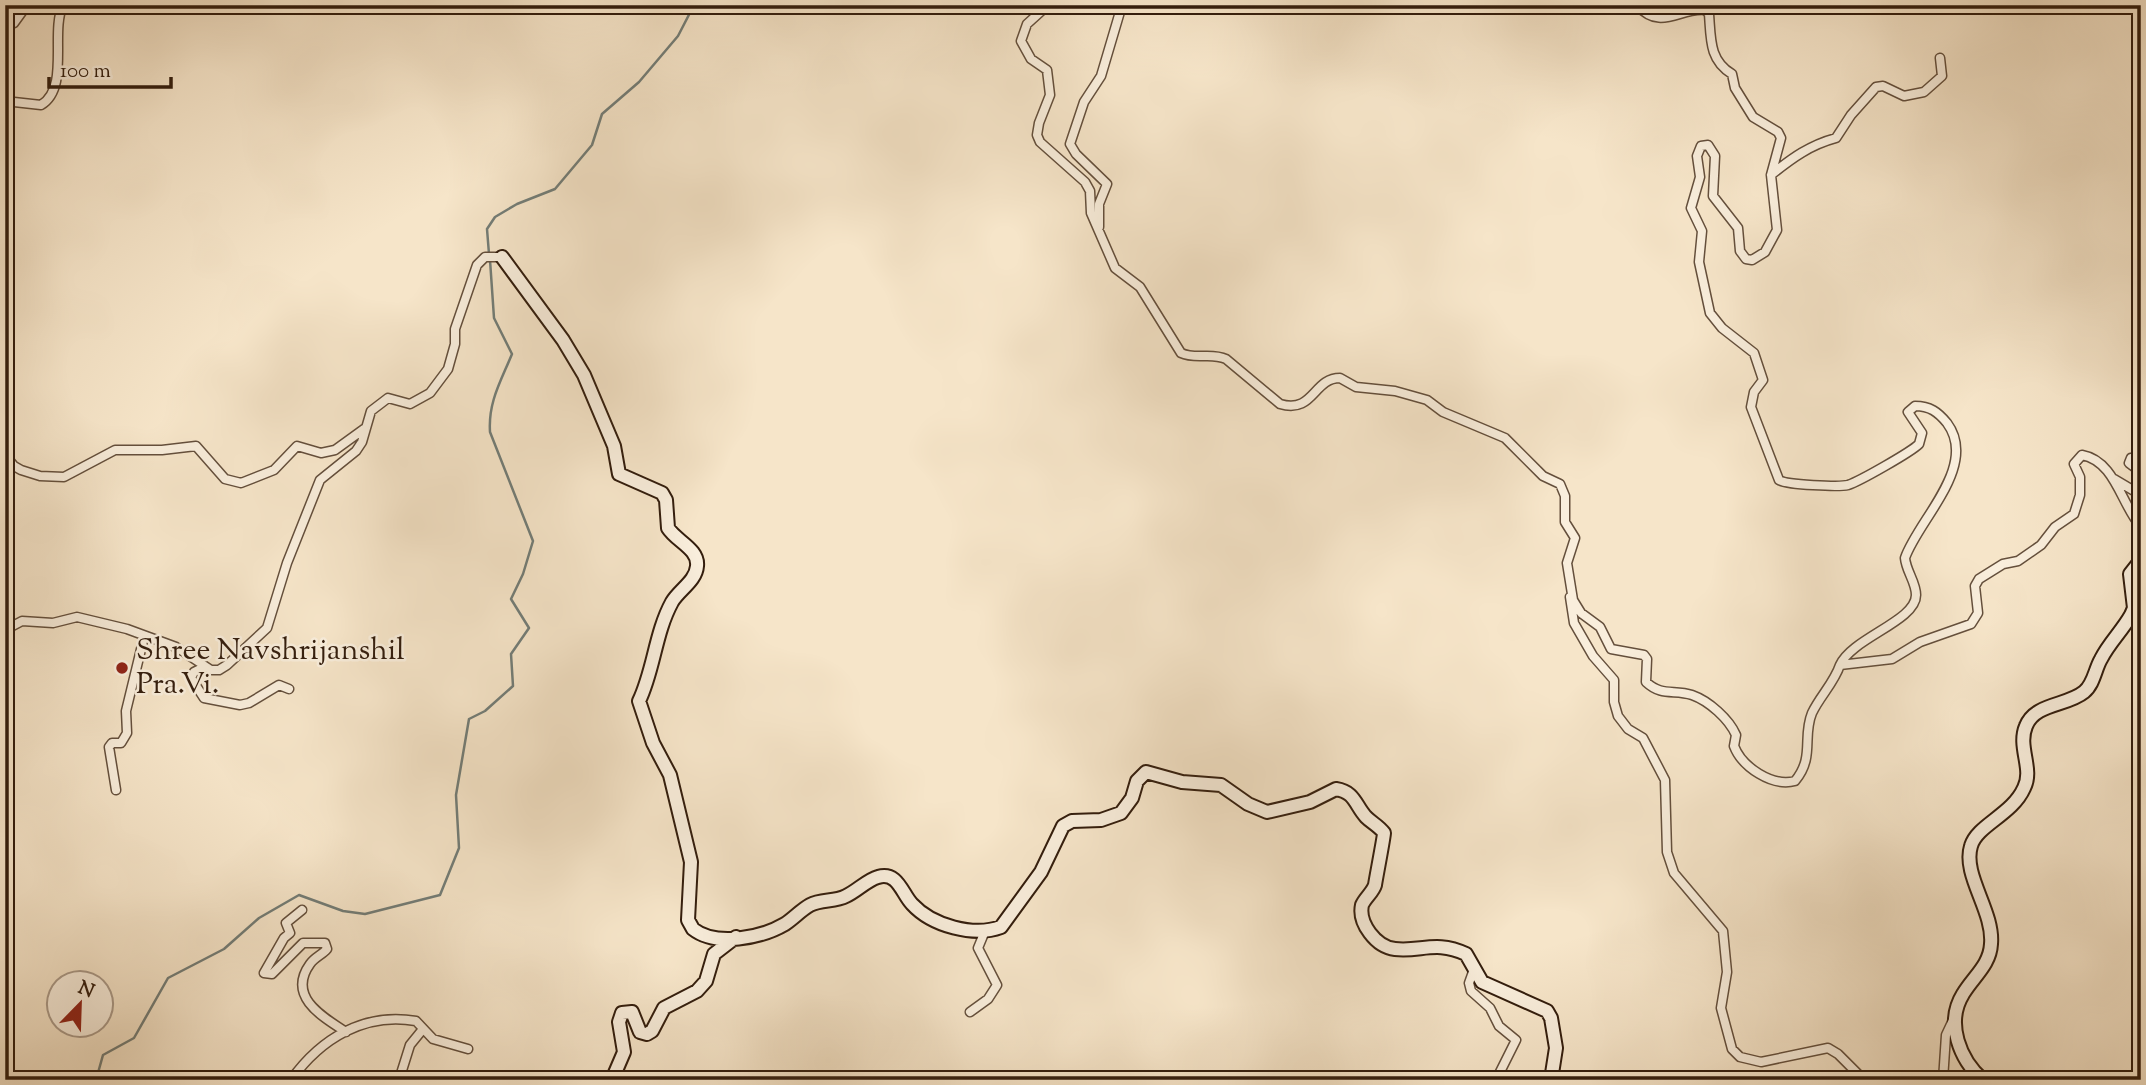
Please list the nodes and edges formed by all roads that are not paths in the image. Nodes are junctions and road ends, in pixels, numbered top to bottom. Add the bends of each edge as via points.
1 (27, 5) edge
2 (63, 5) edge
3 (1048, 5) edge
4 (1122, 5) edge
5 (1637, 5) edge
6 (5, 26) edge
7 (1940, 58) dead end
8 (5, 100) edge
9 (1771, 175) junction
10 (5, 183) edge
11 (1099, 229) junction
12 (5, 234) edge
13 (502, 257) joint
14 (364, 429) junction
15 (5, 455) edge
16 (2141, 457) edge
17 (2141, 472) edge
18 (2112, 477) junction
19 (2141, 495) edge
20 (2141, 527) edge
21 (2141, 560) edge
22 (1572, 591) junction
23 (5, 630) edge
24 (145, 637) junction
25 (1840, 665) junction
26 (204, 667) junction
27 (289, 689) dead end
28 (116, 790) dead end
29 (302, 910) dead end
30 (985, 931) junction
31 (736, 937) junction
32 (1474, 969) junction
33 (970, 1012) dead end
34 (1956, 1015) junction
35 (423, 1028) junction
36 (346, 1032) junction
37 (468, 1049) dead end
38 (291, 1080) edge
39 (399, 1080) edge
40 (612, 1080) edge
41 (1496, 1080) edge
42 (1552, 1080) edge
43 (1864, 1080) edge
44 (1943, 1080) edge
45 (1983, 1080) edge

1 - 6 street via 15,23
2 - 8 street via 53,93 41,105
3 - 11 street via 1027,24 1021,41 1031,59 1047,70 1050,95 1037,135 1085,182
4 - 11 street via 1101,76 1084,102 1070,144 1107,184 1099,204
5 - 9 street via 1666,19 1698,9 1709,14 1718,65 1732,74 1753,117 1781,138
7 - 9 street via 1942,76 1928,90 1904,96 1876,87 1836,138 1791,157
9 - 25 street via 1777,230 1765,252 1752,260 1740,251 1738,228 1713,195 1715,156 1708,145 1698,151 1700,177 1691,208 1702,231 1699,262 1710,313 1754,353 1762,372 1751,407 1779,480 1839,486 1860,480 1919,444 1922,433 1908,412 1915,406 1935,410 1955,441 1951,475 1905,558 1916,593 1913,606 1877,636 1851,648
10 - 12 street via 9,220
11 - 22 street via 1115,268 1140,287 1181,353 1226,359 1280,404 1300,406 1328,381 1340,378 1356,387 1427,400 1443,412 1506,438 1542,477 1563,489 1565,522 1575,538 1567,563
13 - 14 street via 485,257 477,265 455,329 453,354 440,381 411,404 388,398 377,403
13 - 31 street via 564,340 584,376 614,446 619,474 662,494 668,528 696,561 694,575 672,601 639,701 670,775 691,862 690,926 703,936
14 - 15 street via 335,450 321,453 297,446 274,470 241,483 225,478 196,446 115,450 64,477 21,470
14 - 26 street via 356,451 320,480 267,628 219,670
16 - 17 street via 2131,458 2129,463
18 - 19 street
18 - 20 street
18 - 25 street via 2093,457 2077,459 2080,495 2074,514 2018,561 2003,564 1979,579 1975,586 1978,614 1971,624 1920,642 1892,659
21 - 34 street via 2130,574 2131,615 2102,657 2091,684 2084,692 2031,718 2024,734 2025,787 2008,813 1980,831 1971,845 1971,867 1988,915 1991,947
22 - 25 street via 1577,608 1600,627 1611,649 1647,659 1648,684 1662,693 1696,697 1723,716 1736,735 1734,747 1742,760 1773,780 1795,781 1805,765 1813,712
22 - 43 street via 1571,615 1593,656 1614,680 1618,716 1643,738 1665,780 1667,852 1674,873 1723,931 1727,972 1721,1008 1732,1049 1740,1057 1761,1062 1828,1048
23 - 24 street via 22,621 53,623 77,617
24 - 26 street via 176,647
24 - 28 street via 126,711 126,738 109,747
26 - 27 street via 191,678 200,695 209,700 243,705 279,685
29 - 36 street via 289,917 290,933 264,973 272,974 303,943 325,943 327,949 308,966 303,998
30 - 31 street via 946,925 914,906 896,880 878,877 841,899 811,904 770,931
30 - 32 street via 1002,927 1009,918 1041,872 1063,826 1121,813 1140,776 1153,772 1182,782 1221,785 1267,812 1310,802 1336,789 1348,792 1364,816 1384,833 1375,885 1360,911 1365,926 1396,950 1429,946 1459,950
30 - 33 street via 978,948 998,985
31 - 40 street via 714,954 706,981 695,993 664,1008 652,1031 640,1032 632,1012 622,1013 624,1052
32 - 41 street via 1471,991 1516,1040
32 - 42 street via 1482,982 1547,1012 1556,1048
34 - 44 street via 1946,1035
34 - 45 street via 1963,1058
35 - 36 street via 416,1021 384,1018
35 - 37 street via 433,1039
35 - 39 street via 411,1045
36 - 38 street via 308,1060

